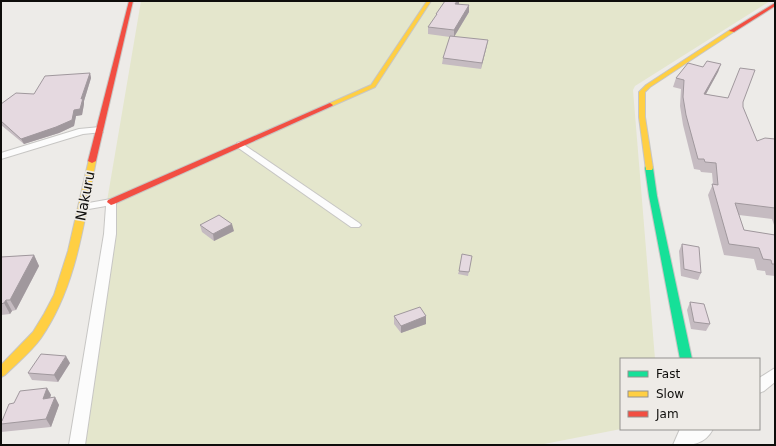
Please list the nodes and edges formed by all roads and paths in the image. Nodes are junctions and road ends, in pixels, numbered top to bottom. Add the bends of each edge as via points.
1 (131, 1) edge
2 (429, 1) edge
3 (775, 4) edge
4 (100, 130) junction
5 (240, 145) junction
6 (1, 156) edge
7 (111, 202) junction
8 (83, 207) junction
9 (355, 224) dead end
10 (686, 358) edge
11 (1, 372) edge
12 (775, 374) edge
13 (760, 386) edge
14 (688, 430) edge
15 (704, 430) edge
16 (77, 445) edge
17 (682, 445) edge

1 - 4 street, Nakuru
2 - 5 street via 373,86
3 - 10 street via 642,92 642,117 653,196
4 - 6 street via 82,130
4 - 8 street, Nakuru
5 - 7 street
5 - 9 street
7 - 8 street
7 - 16 street via 110,234
8 - 11 street, Nakuru via 73,257 58,296 42,328
12 - 13 street
14 - 17 street
15 - 17 street

